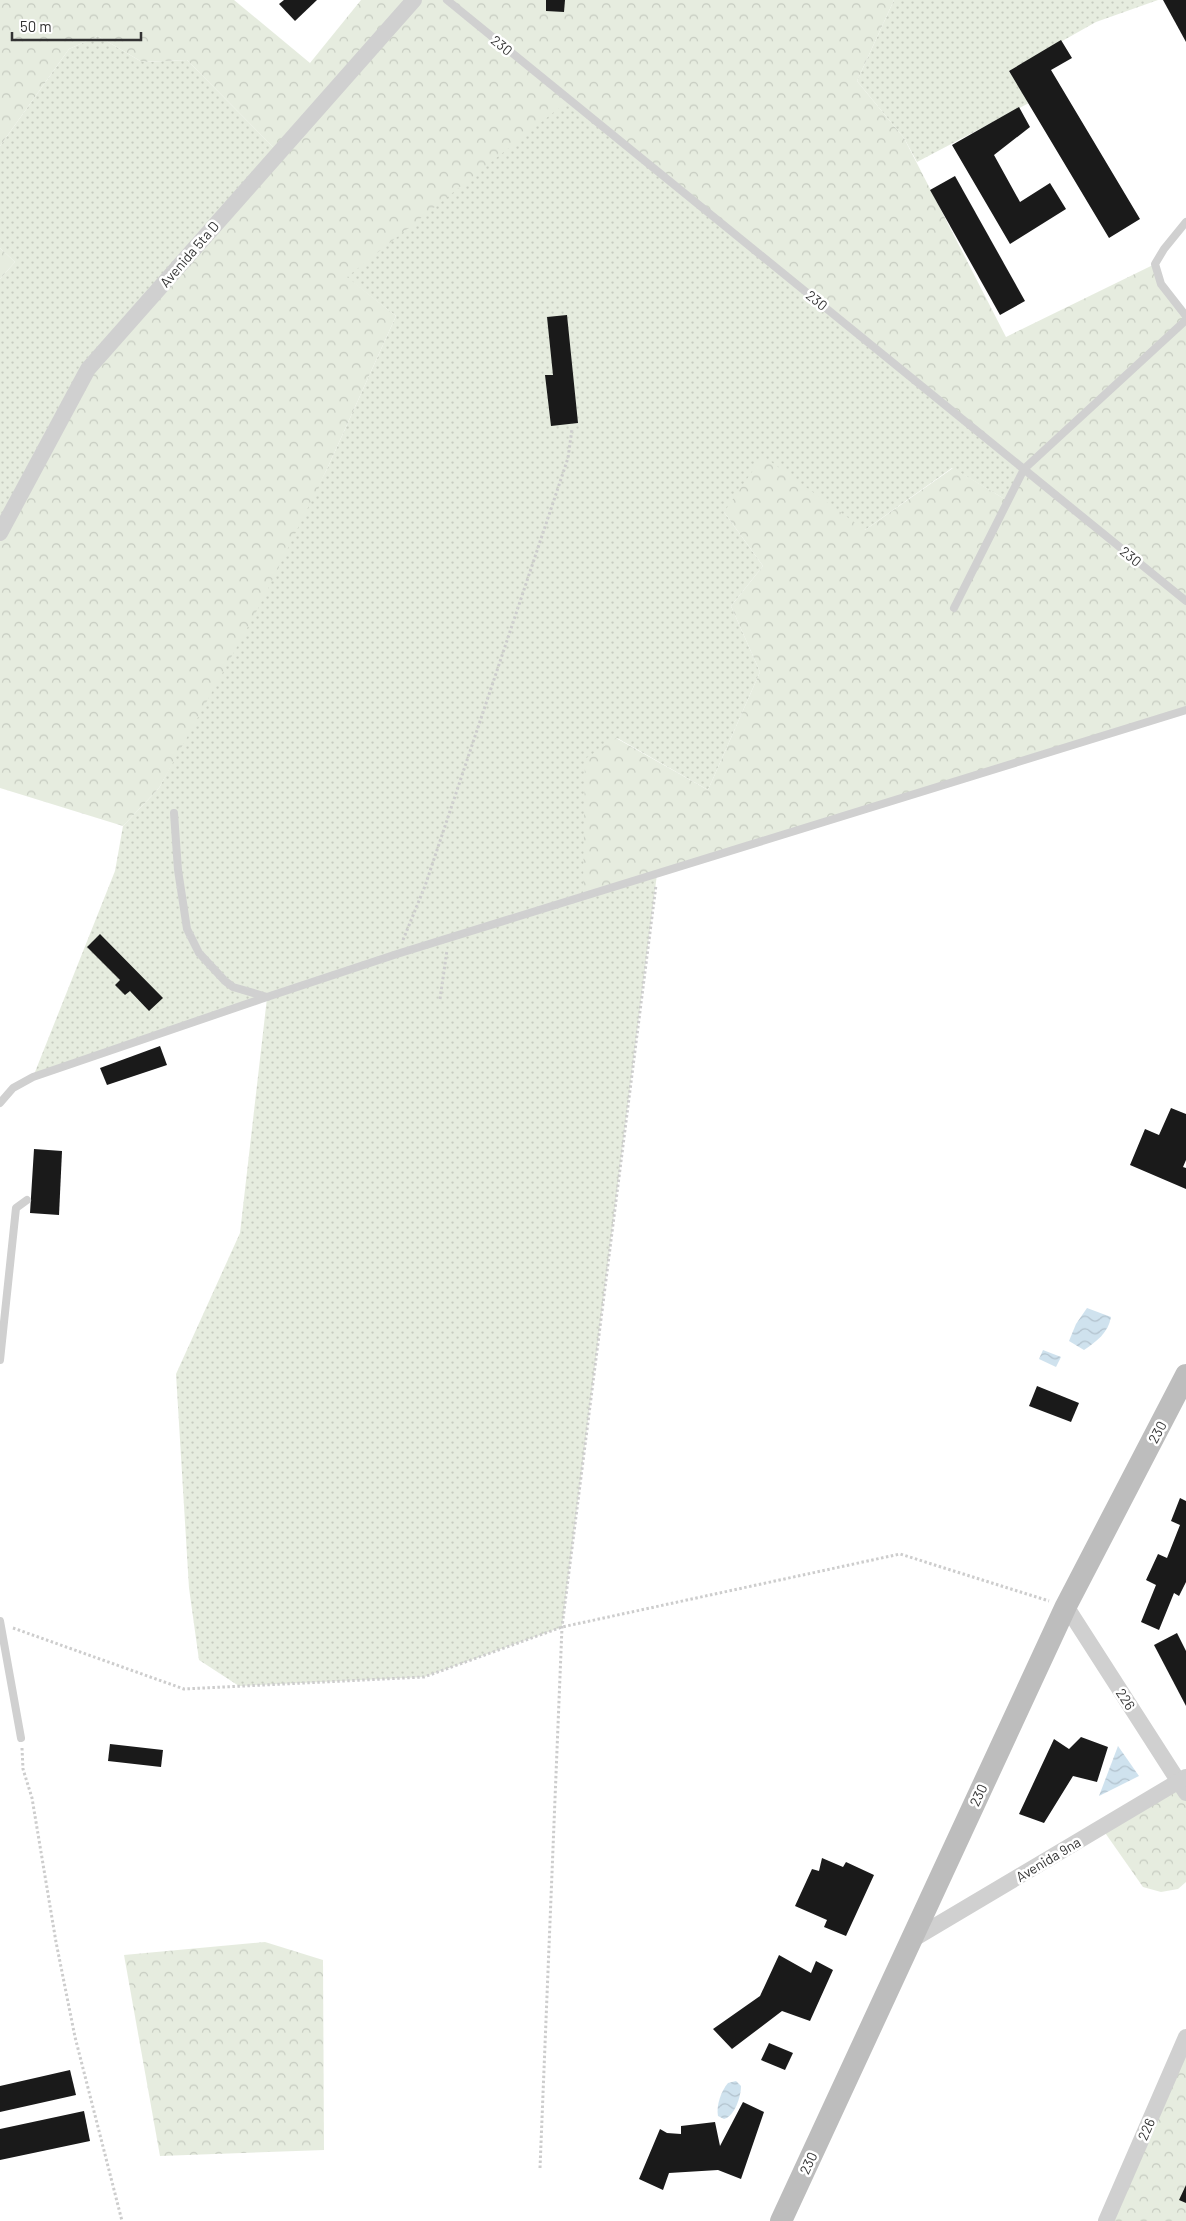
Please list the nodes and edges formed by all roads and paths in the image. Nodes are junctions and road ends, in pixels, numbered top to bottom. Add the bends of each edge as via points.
1 (414, 0) edge
2 (447, 0) edge
3 (1186, 222) edge
4 (1186, 316) edge
5 (1186, 320) edge
6 (572, 429) dead end
7 (1024, 469) junction
8 (0, 533) edge
9 (1186, 601) edge
10 (954, 608) dead end
11 (1186, 710) edge
12 (174, 813) dead end
13 (657, 874) junction
14 (448, 938) junction
15 (397, 954) junction
16 (267, 997) junction
17 (440, 999) dead end
18 (0, 1103) edge
19 (27, 1200) dead end
20 (0, 1360) edge
21 (1186, 1375) edge
22 (1066, 1606) junction
23 (0, 1622) edge
24 (562, 1627) junction
25 (21, 1738) joint
26 (1184, 1783) edge
27 (910, 1941) junction
28 (1186, 2037) edge
29 (540, 2168) dead end
30 (122, 2221) edge
31 (781, 2221) edge
32 (1106, 2221) edge

1 - 8 street, Avenida 5ta D via 88,369
2 - 7 lane, 230
3 - 4 lane via 1155,264 1161,284
5 - 7 lane
6 - 15 path via 568,458 424,886
7 - 9 lane, 230
7 - 10 lane
11 - 13 lane
12 - 16 lane via 187,930 200,953 225,981 243,992
13 - 14 lane
13 - 24 path
14 - 15 lane
14 - 17 path
15 - 16 lane
16 - 18 lane via 33,1077 12,1088
19 - 20 lane via 16,1208
21 - 22 street, 230
22 - 24 path via 900,1554
22 - 26 street, 226
22 - 27 street, 230
23 - 24 path via 184,1689 424,1677
23 - 25 lane
24 - 29 path
25 - 30 path via 23,1768 32,1798 56,1942
26 - 27 street, Avenida 9na
27 - 31 street, 230
28 - 32 street, 226

